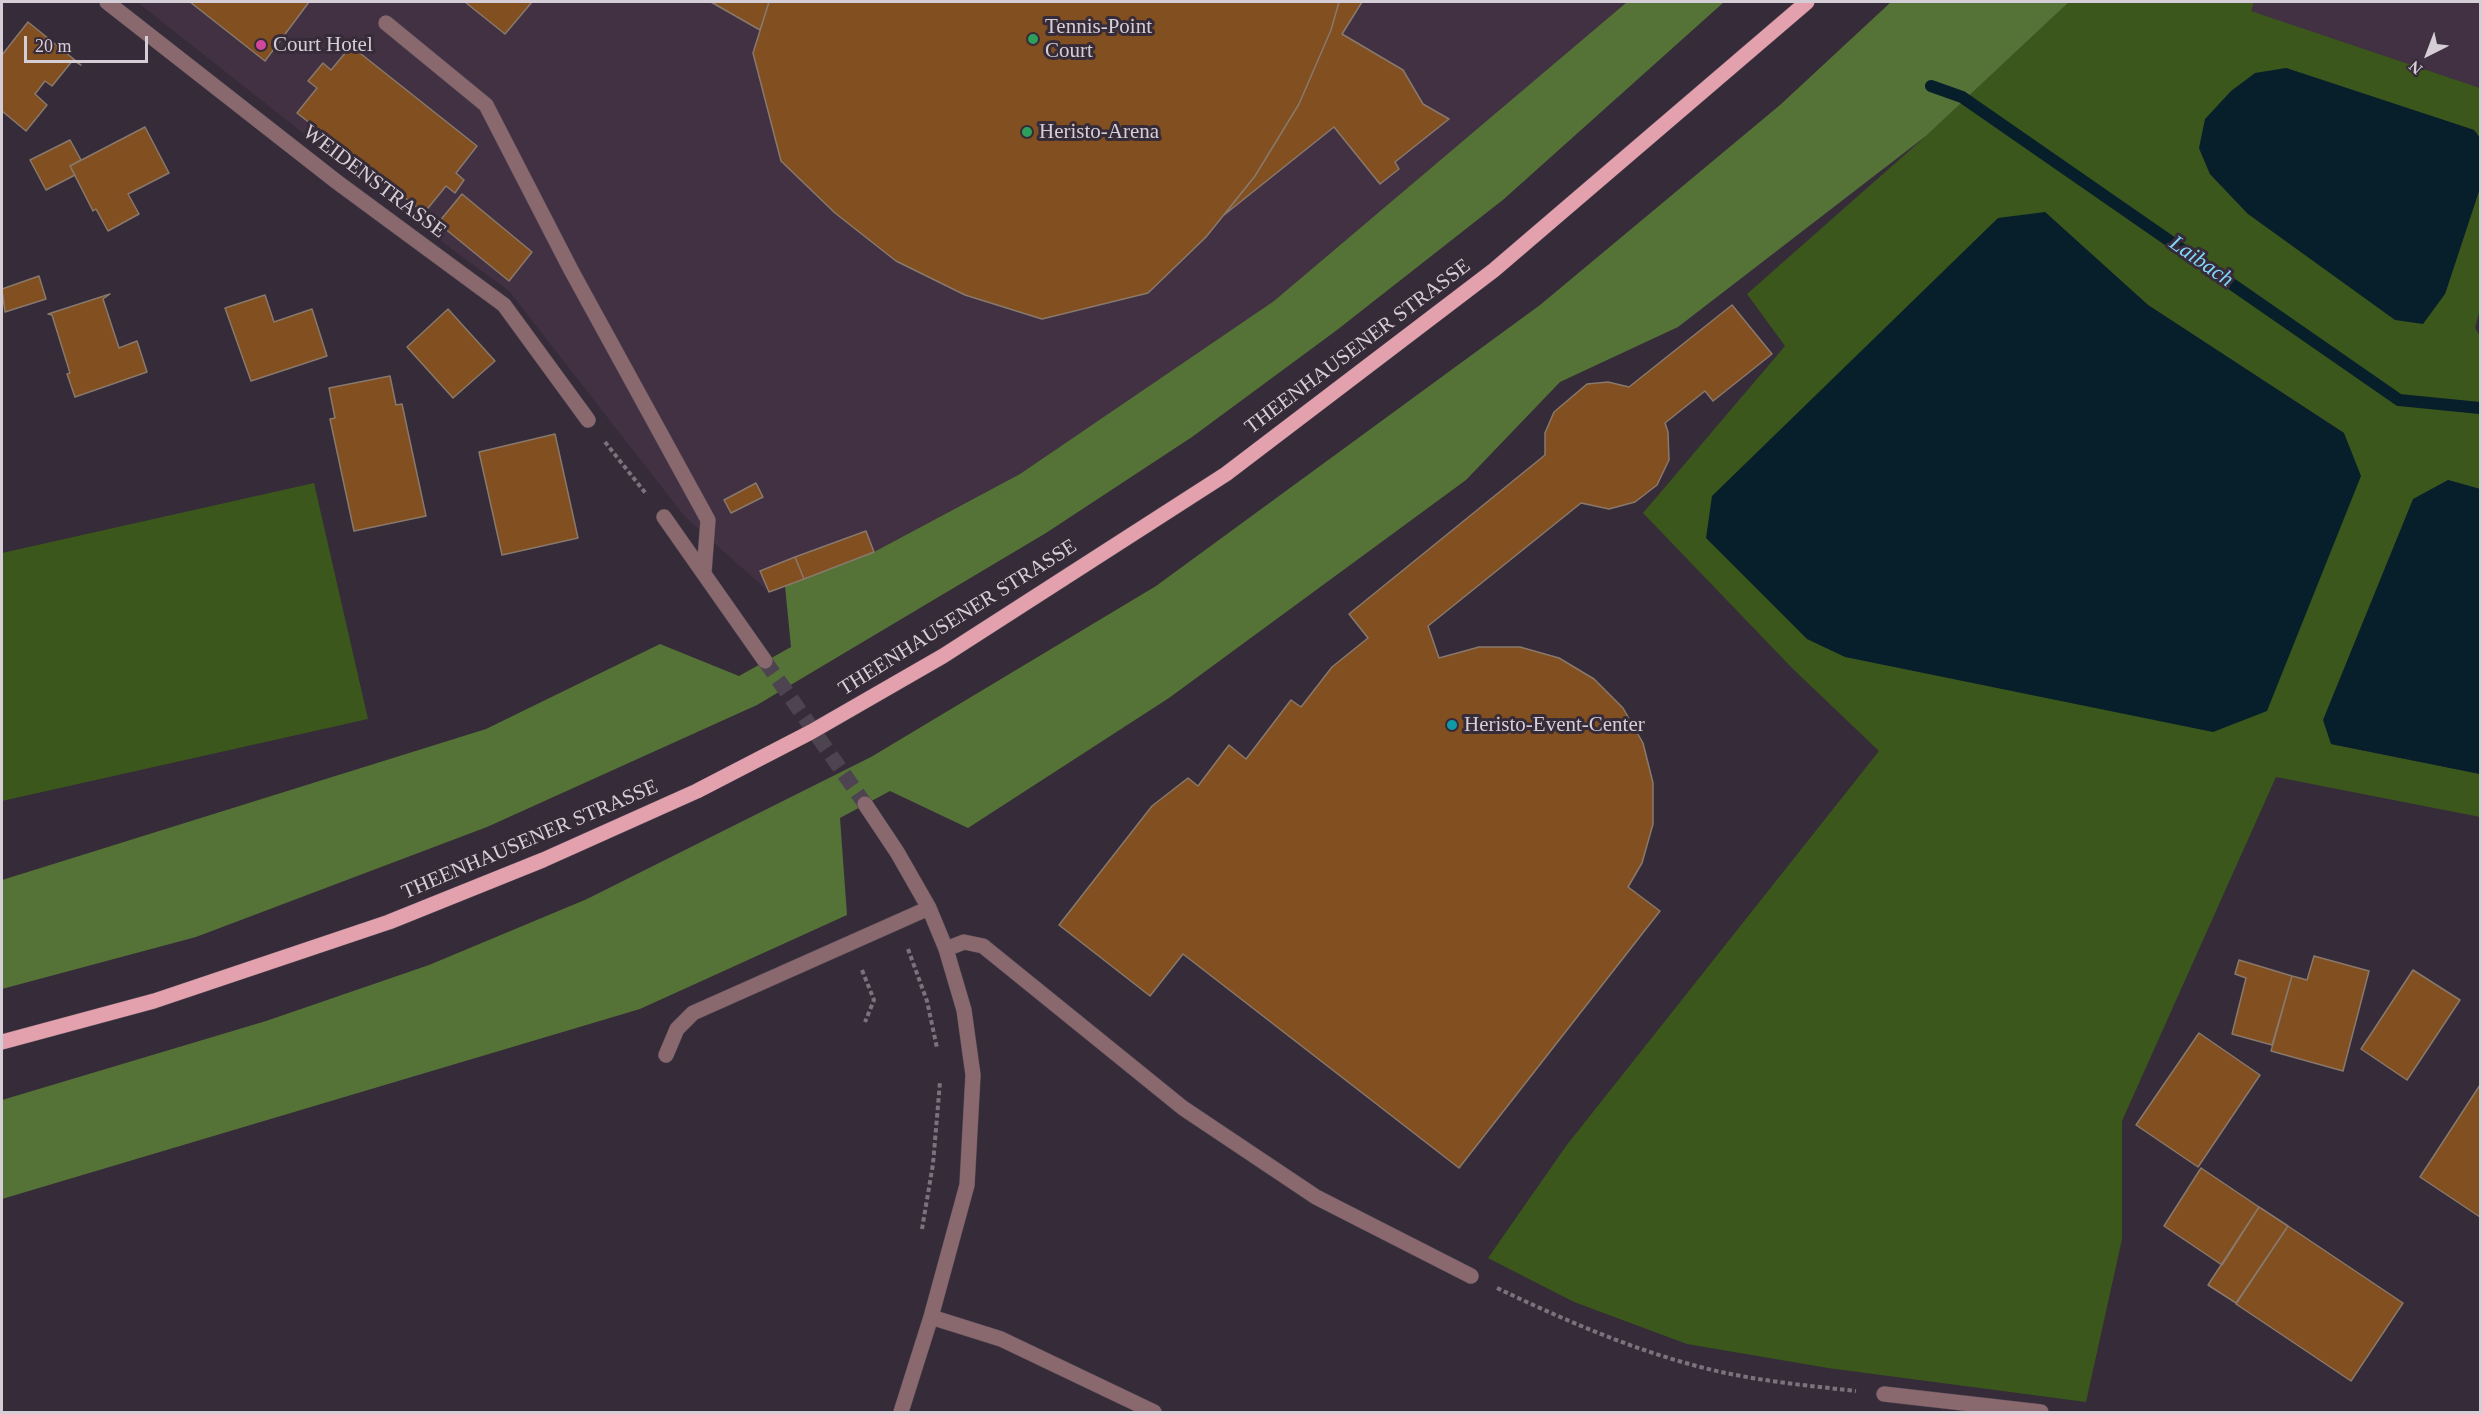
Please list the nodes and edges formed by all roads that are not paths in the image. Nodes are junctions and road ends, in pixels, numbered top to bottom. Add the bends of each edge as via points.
1 (107, 2) edge
2 (1807, 2) edge
3 (386, 23) dead end
4 (588, 420) road end
5 (664, 517) road end
6 (704, 572) junction
7 (765, 661) tunnel mouth
8 (865, 804) tunnel mouth
9 (929, 908) junction
10 (946, 949) junction
11 (2, 1042) edge
12 (666, 1055) dead end
13 (1471, 1276) road end
14 (931, 1317) junction
15 (1884, 1394) road end
16 (901, 1413) edge
17 (1154, 1413) edge
18 (2041, 1413) edge

1 - 4 street, WEIDENSTRASSE via 337,182 504,305
2 - 11 main road, THEENHAUSENER STRASSE via 1494,270 1246,459 943,656 811,732 697,791 532,864 389,922 199,986
3 - 6 street via 486,105 708,520
5 - 6 street
6 - 7 street
8 - 9 street
9 - 10 street
9 - 12 street via 693,1013 677,1029
10 - 13 street via 964,942 983,946 1182,1108 1316,1197
10 - 14 street via 964,1010 973,1075 967,1185
14 - 16 street
14 - 17 street via 1001,1339
15 - 18 street

